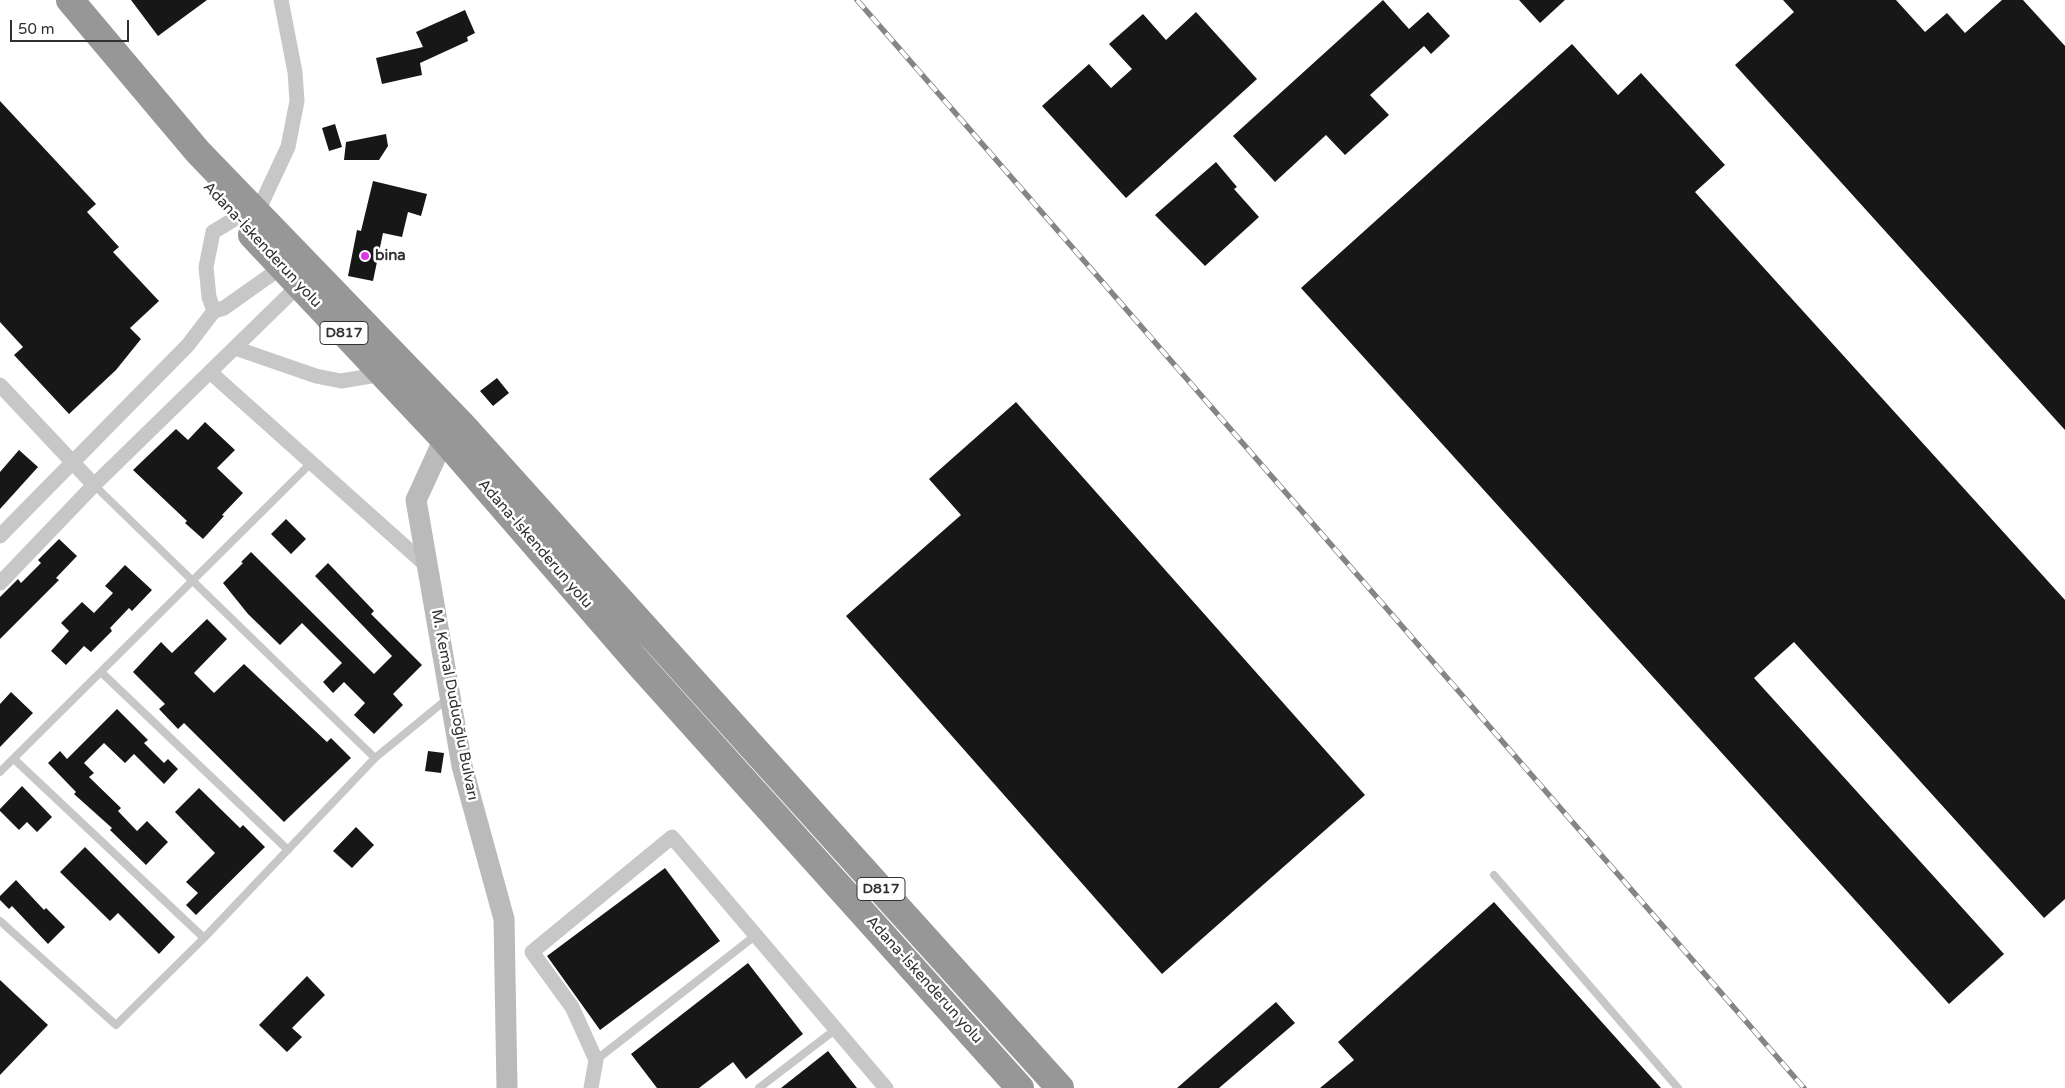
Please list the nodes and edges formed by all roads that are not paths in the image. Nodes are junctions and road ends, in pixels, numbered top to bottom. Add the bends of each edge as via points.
1 (48, 0) edge
2 (70, 0) edge
3 (281, 0) edge
4 (247, 215) junction
5 (291, 276) junction
6 (214, 311) junction
7 (235, 348) junction
8 (210, 372) junction
9 (383, 374) junction
10 (0, 385) edge
11 (453, 431) junction
12 (72, 461) junction
13 (311, 463) junction
14 (94, 485) junction
15 (0, 536) edge
16 (428, 567) junction
17 (191, 580) junction
18 (0, 583) edge
19 (101, 672) junction
20 (450, 696) junction
21 (375, 758) junction
22 (14, 759) junction
23 (0, 772) edge
24 (288, 850) junction
25 (1494, 875) dead end
26 (0, 921) edge
27 (756, 935) junction
28 (204, 938) junction
29 (836, 1029) junction
30 (596, 1060) junction
31 (507, 1088) edge
32 (591, 1088) edge
33 (759, 1088) edge
34 (886, 1088) edge
35 (1020, 1088) edge
36 (1060, 1088) edge
37 (1678, 1088) edge

1 - 4 highway, Adana-İskenderun yolu / D817 via 189,167
2 - 4 highway, D817
3 - 4 street via 295,72 297,101 288,147
4 - 5 highway, Adana-İskenderun yolu / D817
4 - 6 street via 214,232 206,267
4 - 11 highway, D817
5 - 6 street
5 - 7 street
5 - 9 highway, Adana-İskenderun yolu / D817
6 - 12 street via 188,345
7 - 8 street
7 - 9 street via 316,376 341,381
8 - 13 street
8 - 14 street
9 - 11 highway, Adana-İskenderun yolu / D817
10 - 12 street
11 - 16 street, M. Kemal Duduoğlu Bulvarı via 416,500
11 - 35 highway, Adana-İskenderun yolu / D817 via 640,665
11 - 36 highway, D817 via 664,646
12 - 14 street
12 - 15 street
13 - 16 street
13 - 17 lane
14 - 17 lane
14 - 18 street
16 - 20 street, M. Kemal Duduoğlu Bulvarı
17 - 19 lane
17 - 21 lane
19 - 22 lane
19 - 24 lane
20 - 21 lane
20 - 31 street, M. Kemal Duduoğlu Bulvarı via 462,766 504,919
21 - 24 lane
22 - 23 lane
22 - 28 lane
24 - 28 lane
25 - 37 lane
26 - 28 lane via 116,1025
27 - 29 street
27 - 30 lane
27 - 30 street via 672,837 532,952 572,1007
29 - 33 lane
29 - 34 street
30 - 32 street

